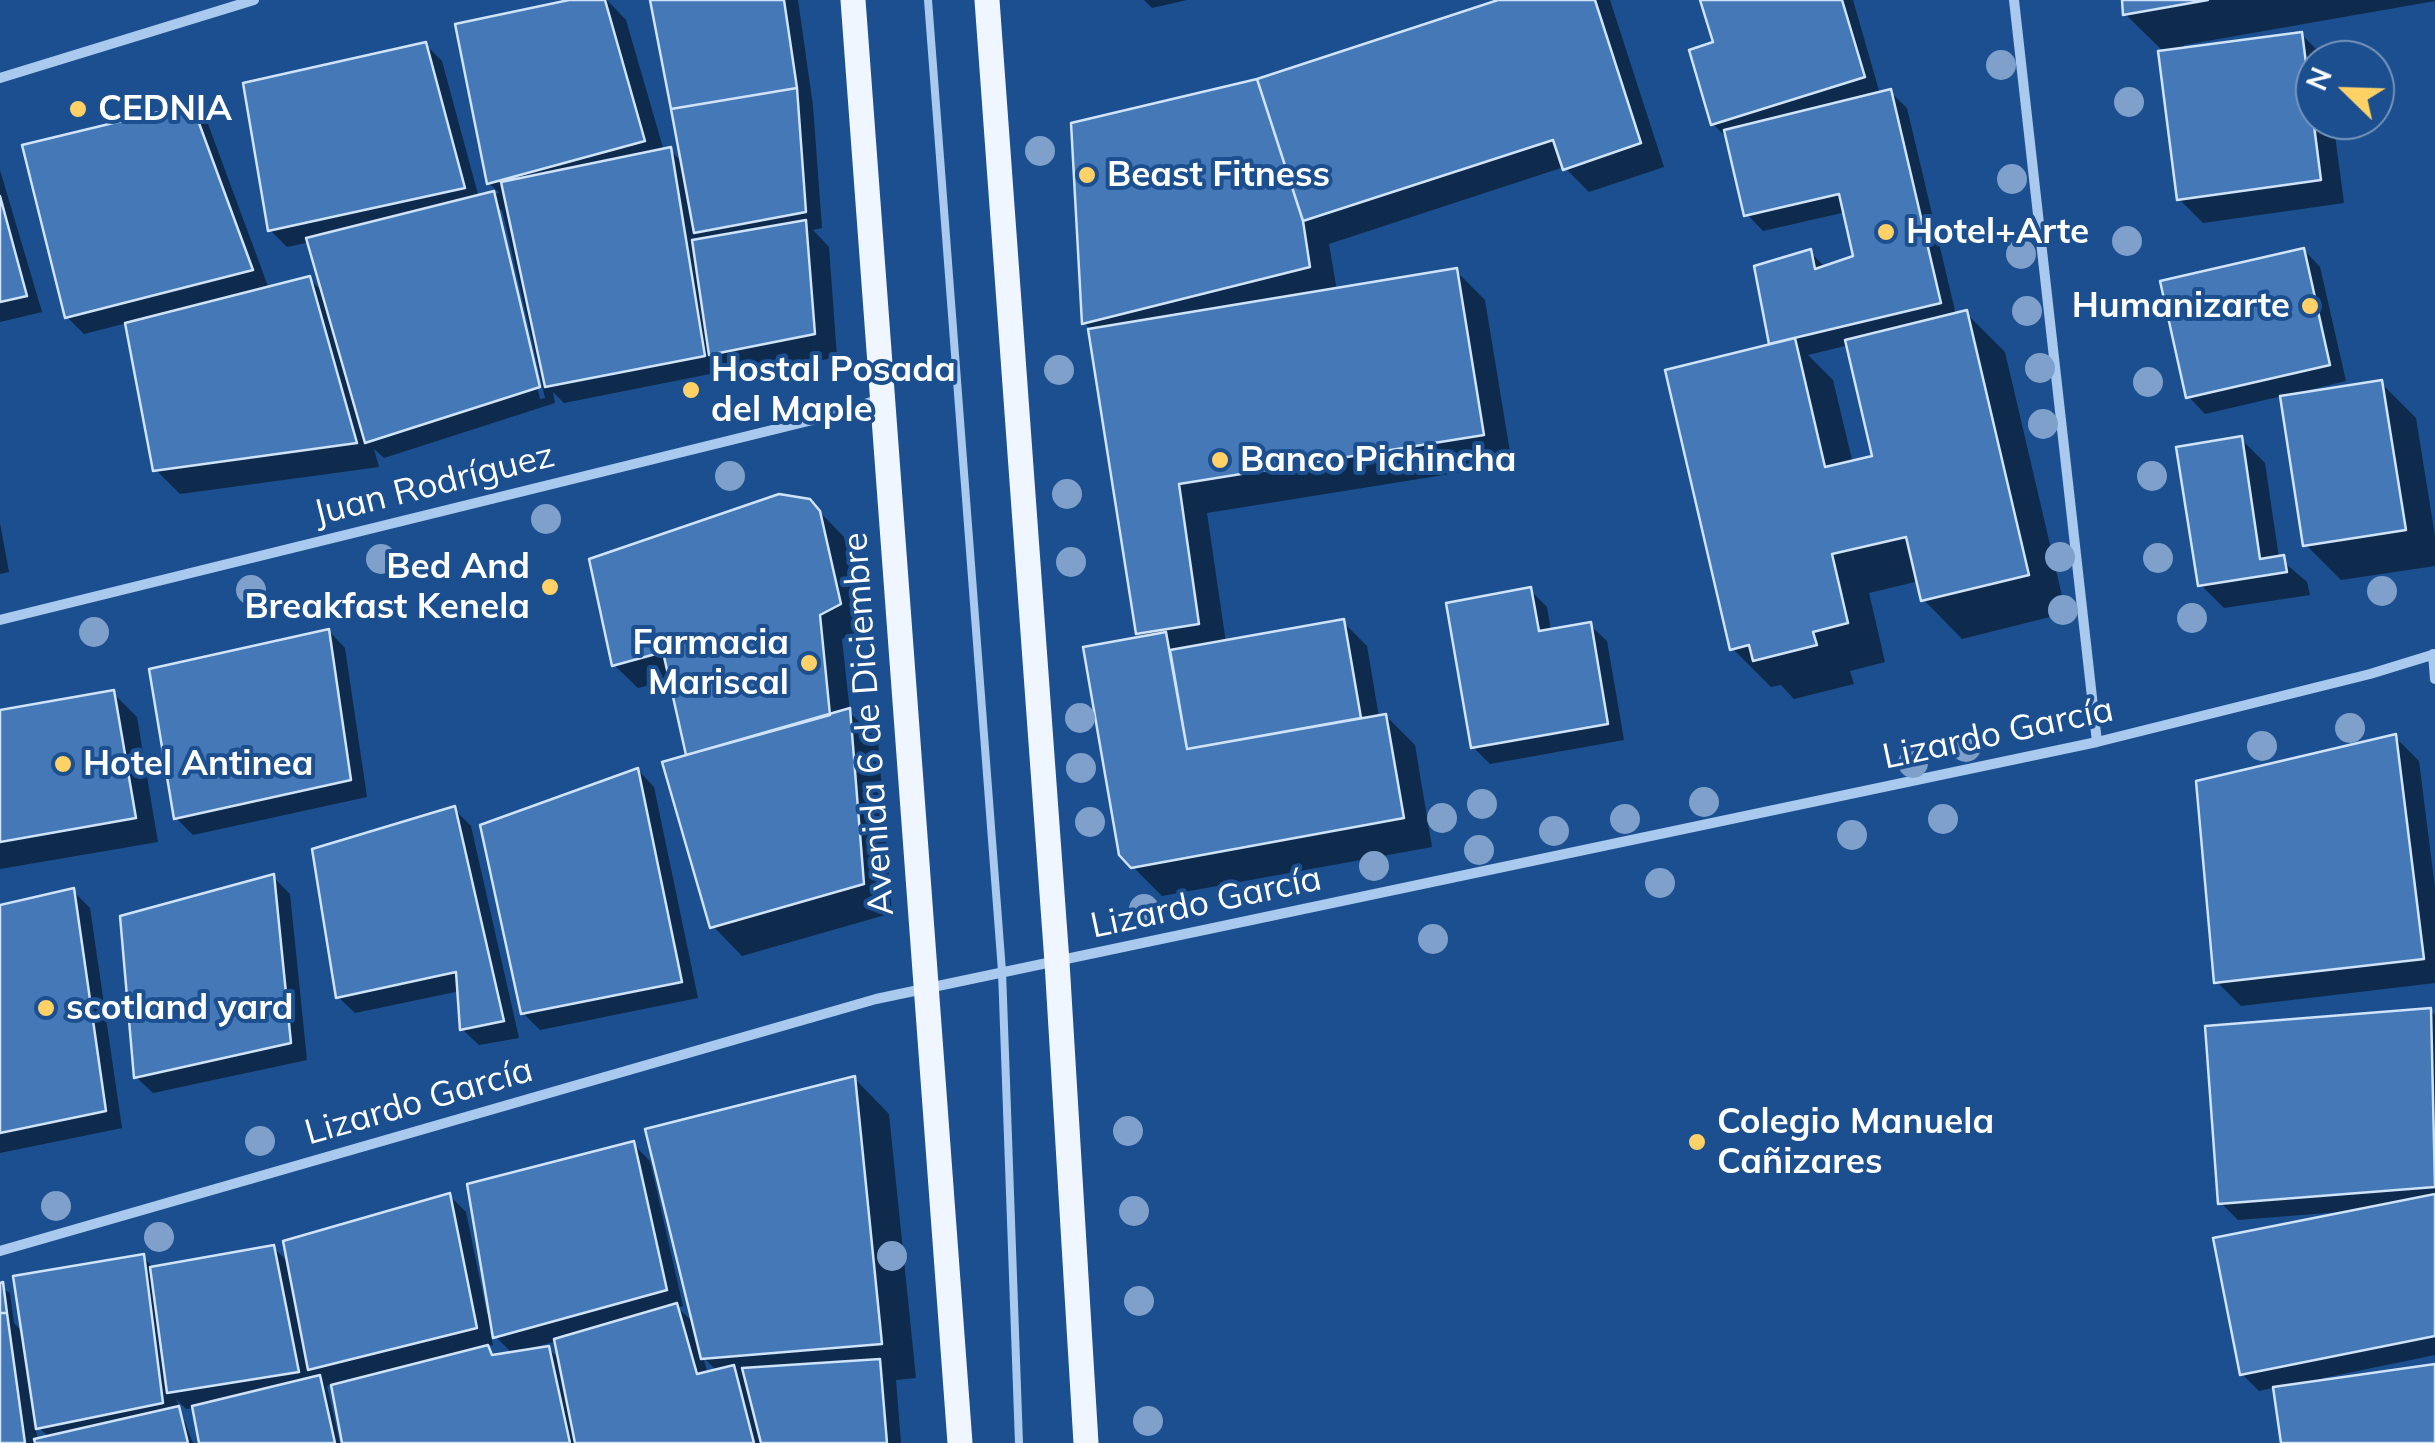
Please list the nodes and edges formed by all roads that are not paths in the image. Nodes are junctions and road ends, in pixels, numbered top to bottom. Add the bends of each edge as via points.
1 (254, 0) edge
2 (852, 0) edge
3 (928, 0) edge
4 (987, 0) edge
5 (2014, 0) edge
6 (0, 78) edge
7 (880, 399) junction
8 (0, 620) edge
9 (2434, 654) edge
10 (2435, 679) edge
11 (2097, 742) junction
12 (1057, 962) junction
13 (1002, 971) junction
14 (924, 988) junction
15 (0, 1251) edge
16 (960, 1443) edge
17 (1018, 1443) edge
18 (1086, 1443) edge

1 - 6 street
2 - 7 main road, Avenida 6 de Diciembre
3 - 13 lane
4 - 12 main road
5 - 11 street
7 - 8 street, Juan Rodríguez
7 - 14 main road, Avenida 6 de Diciembre
9 - 10 street
9 - 11 street, Lizardo García
11 - 12 street, Lizardo García
12 - 13 street, Lizardo García
12 - 18 main road
13 - 14 street, Lizardo García
13 - 17 lane
14 - 15 street, Lizardo García
14 - 16 main road, Avenida 6 de Diciembre

